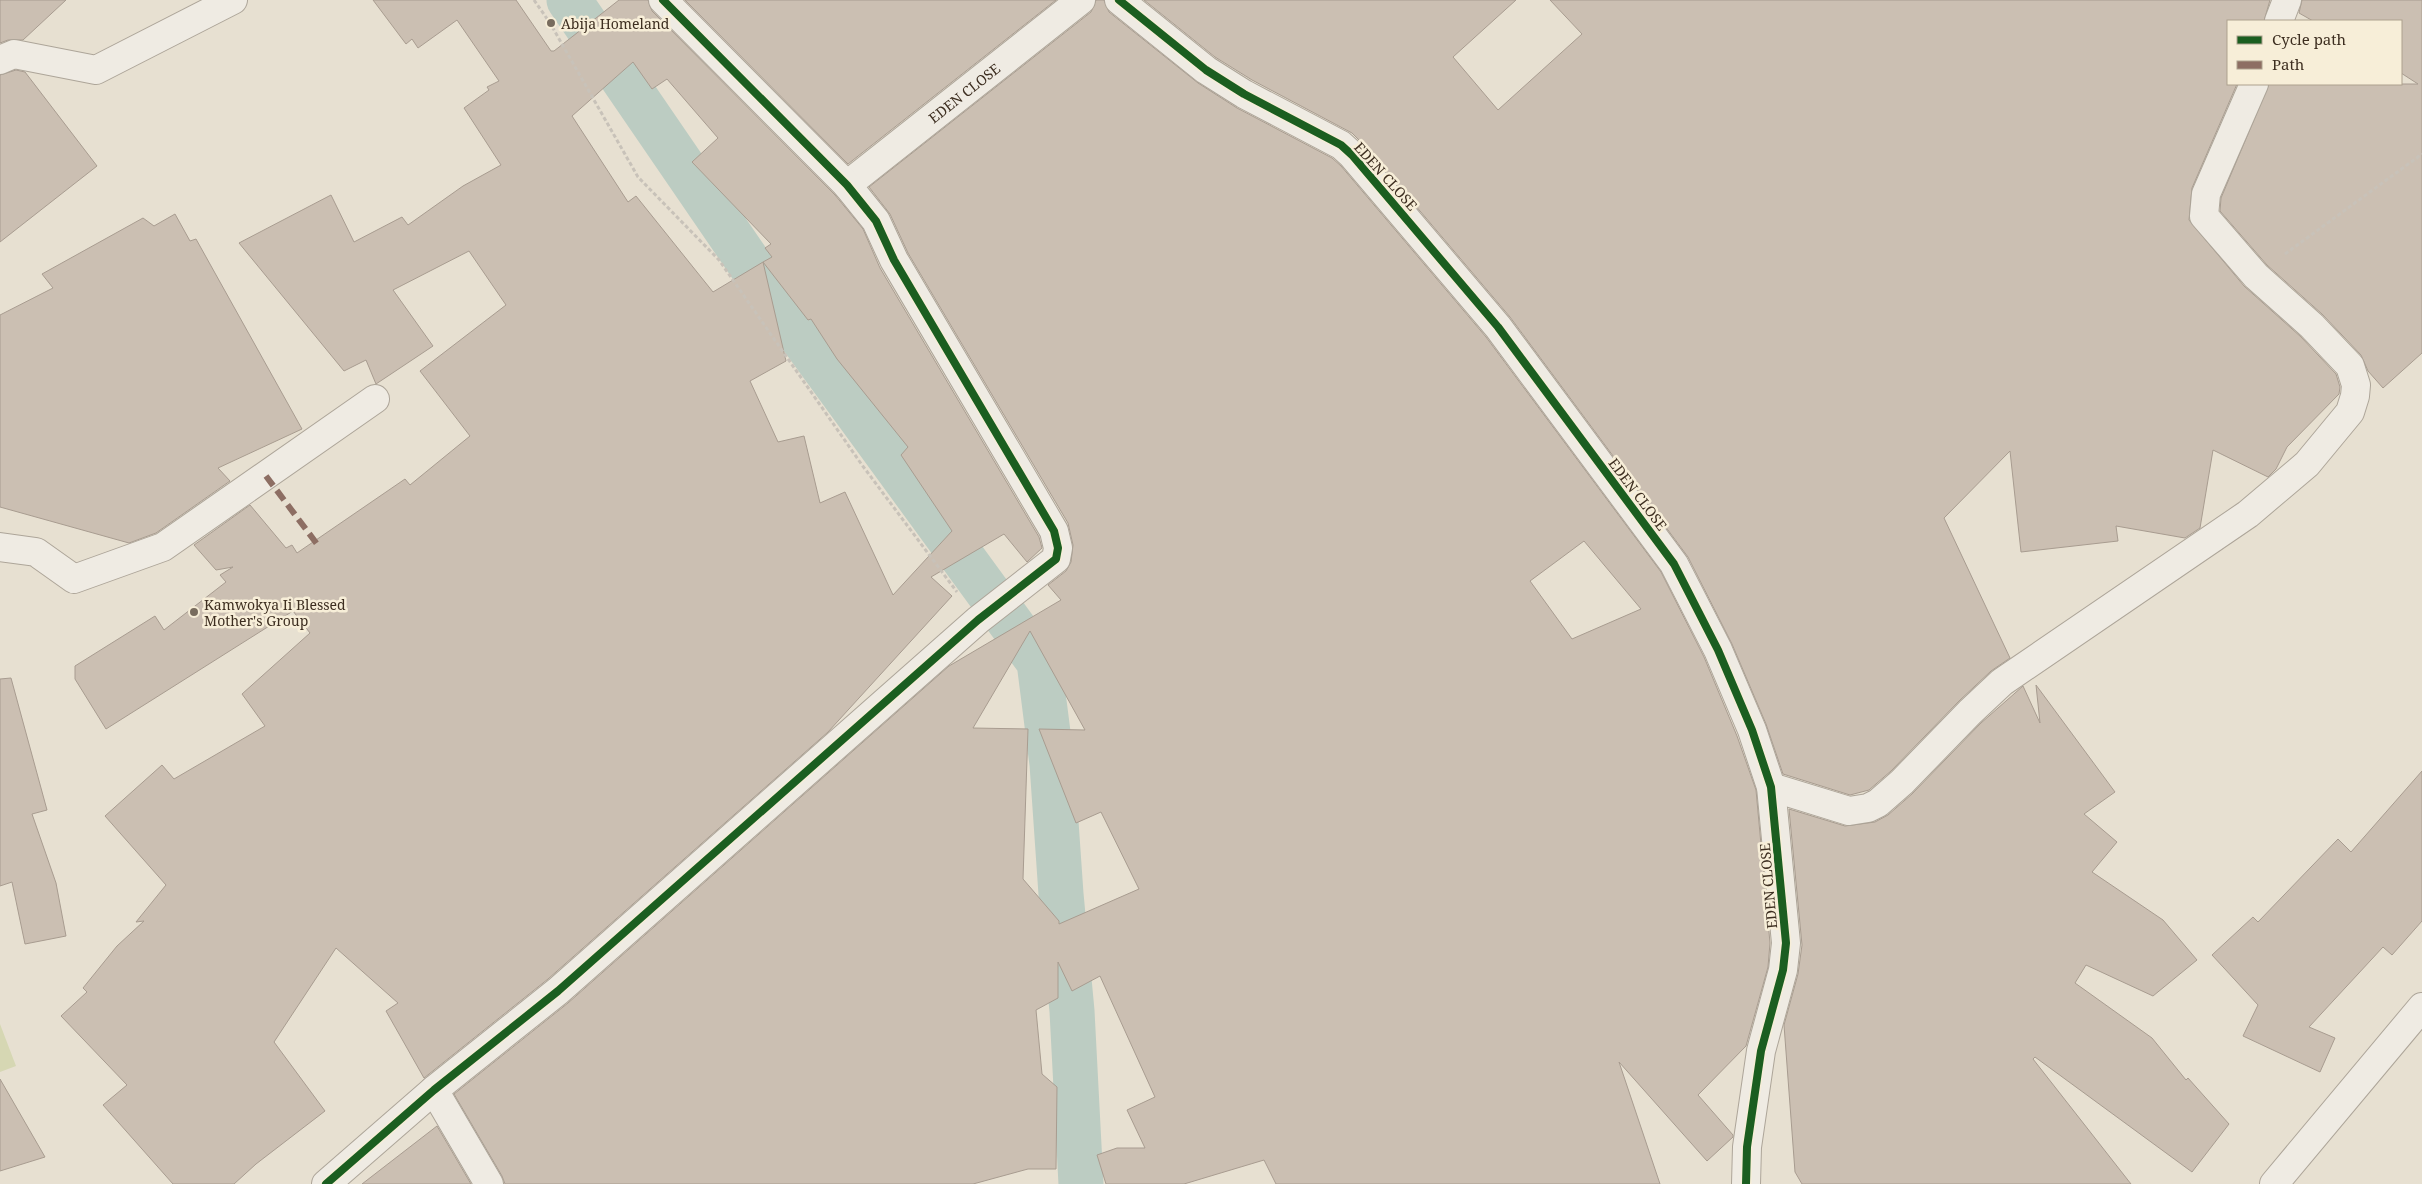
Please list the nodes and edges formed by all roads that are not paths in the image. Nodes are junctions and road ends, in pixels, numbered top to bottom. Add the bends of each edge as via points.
1 (233, 0) edge
2 (663, 0) edge
3 (1080, 0) edge
4 (1119, 0) edge
5 (2287, 0) edge
6 (2279, 20) edge
7 (0, 60) edge
8 (2254, 85) edge
9 (846, 184) junction
10 (375, 399) dead end
11 (0, 547) edge
12 (1771, 787) junction
13 (2422, 1007) edge
14 (434, 1090) junction
15 (326, 1184) edge
16 (489, 1184) edge
17 (1746, 1184) edge
18 (2274, 1184) edge

1 - 7 street via 96,70 14,54
2 - 9 street
3 - 9 street, EDEN CLOSE
4 - 12 street, EDEN CLOSE via 1214,75 1340,145 1362,165 1498,327 1674,564 1718,650 1752,730
5 - 6 street
8 - 12 street via 2206,194 2204,216 2256,276 2312,326 2350,366 2356,385 2350,412 2307,464 2248,514 2002,682 1878,803 1849,811
9 - 14 street via 876,221 894,260 1054,532 1058,548 1056,559 978,620 558,991
10 - 11 street via 163,547 74,579 36,552
12 - 17 street, EDEN CLOSE via 1786,943 1784,970 1761,1051 1747,1147
13 - 18 street
14 - 15 street
14 - 16 street

